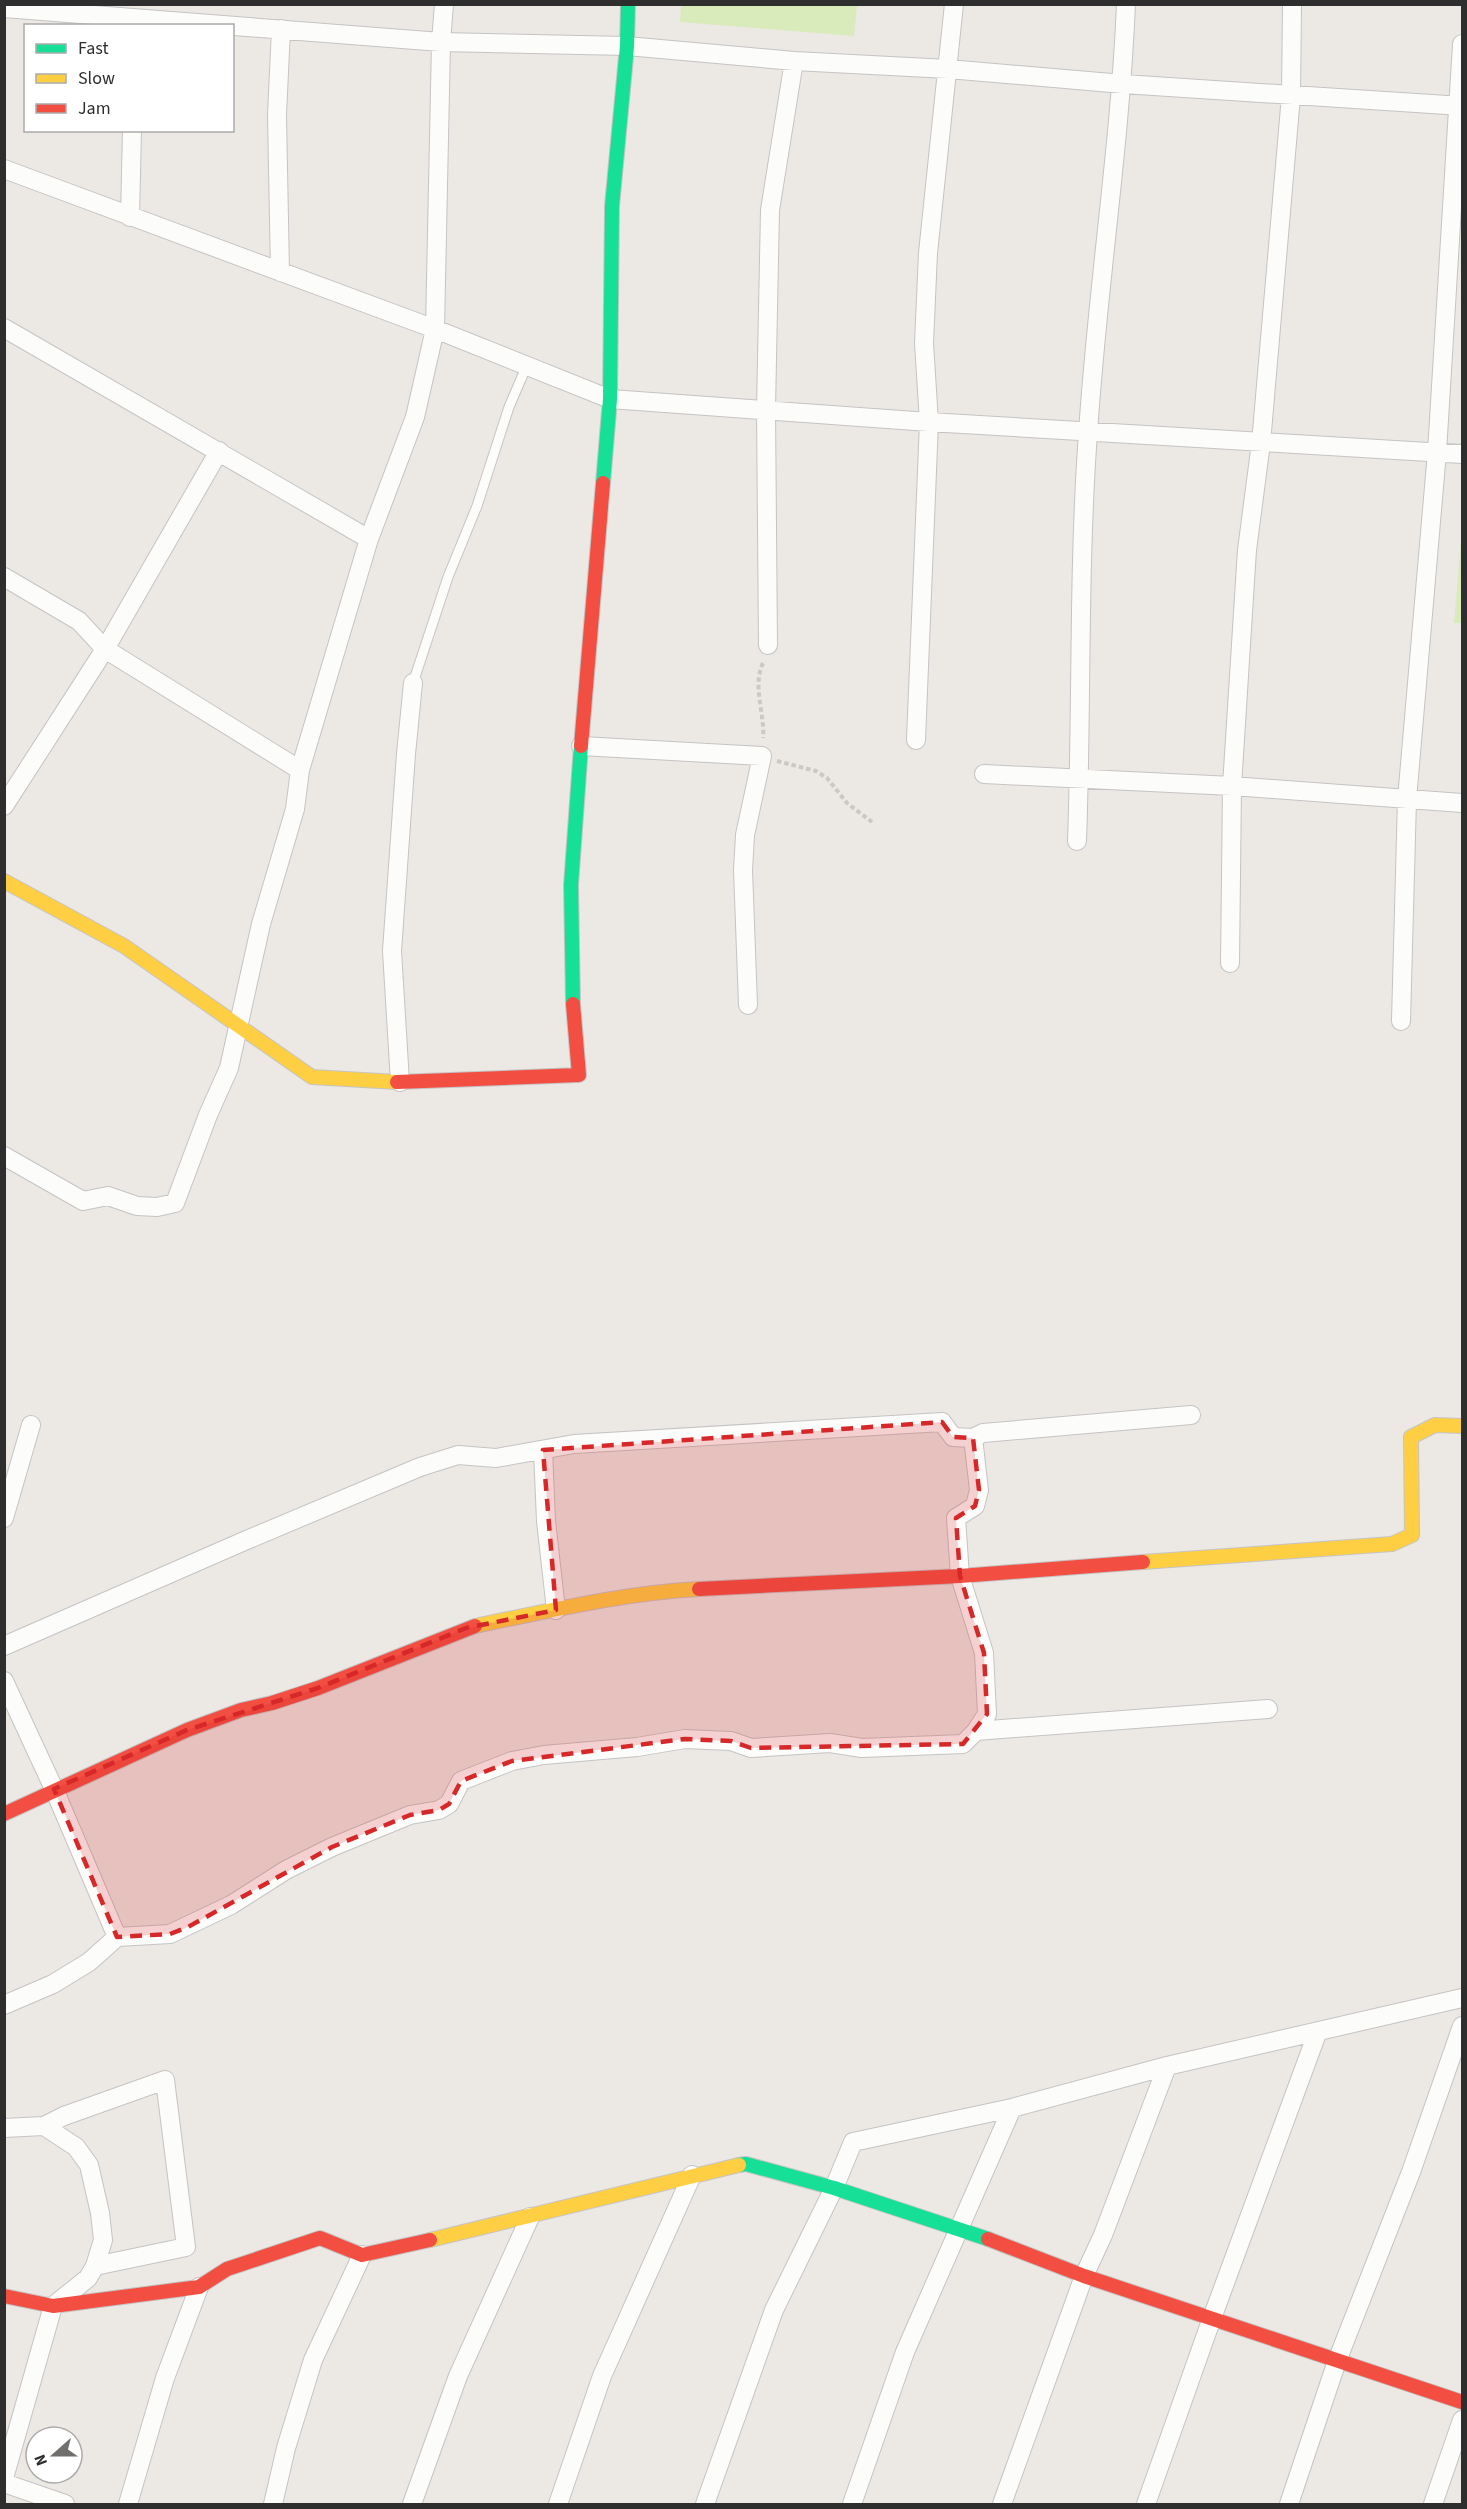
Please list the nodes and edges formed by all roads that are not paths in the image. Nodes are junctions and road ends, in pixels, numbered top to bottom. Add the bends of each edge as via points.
1 (444, 4) edge
2 (628, 4) edge
3 (954, 4) edge
4 (1126, 4) edge
5 (1292, 4) edge
6 (4, 8) edge
7 (134, 16) edge
8 (224, 24) edge
9 (234, 25) edge
10 (281, 29) junction
11 (441, 42) junction
12 (1462, 44) edge
13 (627, 46) junction
14 (794, 61) junction
15 (948, 69) junction
16 (1123, 84) junction
17 (1291, 96) junction
18 (1461, 106) edge
19 (132, 132) edge
20 (4, 169) edge
21 (130, 217) junction
22 (280, 272) junction
23 (4, 328) edge
24 (435, 329) junction
25 (527, 365) junction
26 (610, 399) junction
27 (766, 409) junction
28 (929, 422) junction
29 (1088, 432) junction
30 (1262, 443) junction
31 (219, 451) junction
32 (1437, 452) junction
33 (1462, 454) edge
34 (369, 539) junction
35 (4, 577) edge
36 (768, 645) road end
37 (105, 649) junction
38 (413, 683) joint
39 (916, 740) dead end
40 (581, 746) junction
41 (300, 770) junction
42 (984, 774) dead end
43 (1079, 778) junction
44 (1232, 786) junction
45 (1407, 799) junction
46 (1462, 803) edge
47 (4, 806) edge
48 (1077, 841) dead end
49 (4, 881) edge
50 (1230, 963) dead end
51 (748, 1005) dead end
52 (1401, 1021) dead end
53 (240, 1025) junction
54 (400, 1082) junction
55 (4, 1156) edge
56 (1191, 1415) dead end
57 (31, 1425) dead end
58 (1462, 1426) edge
59 (972, 1438) junction
60 (543, 1450) junction
61 (4, 1518) edge
62 (960, 1576) junction
63 (556, 1610) junction
64 (4, 1646) edge
65 (4, 1681) edge
66 (1268, 1708) dead end
67 (976, 1731) junction
68 (54, 1789) junction
69 (4, 1814) edge
70 (117, 1937) junction
71 (1462, 1998) edge
72 (4, 2005) edge
73 (1462, 2026) edge
74 (1318, 2031) junction
75 (1167, 2067) junction
76 (1012, 2108) junction
77 (44, 2126) junction
78 (4, 2128) edge
79 (692, 2175) junction
80 (834, 2188) junction
81 (530, 2217) junction
82 (959, 2228) junction
83 (362, 2255) junction
84 (95, 2266) junction
85 (1084, 2276) junction
86 (199, 2287) junction
87 (4, 2296) edge
88 (53, 2306) junction
89 (1212, 2318) junction
90 (1336, 2361) junction
91 (1462, 2402) edge
92 (1462, 2420) edge
93 (4, 2478) edge
94 (4, 2483) edge
95 (65, 2505) edge
96 (128, 2505) edge
97 (273, 2505) edge
98 (412, 2505) edge
99 (558, 2505) edge
100 (705, 2505) edge
101 (852, 2505) edge
102 (1002, 2505) edge
103 (1146, 2505) edge
104 (1289, 2505) edge
105 (1433, 2505) edge

1 - 11 street
2 - 13 street
3 - 15 street
4 - 16 street
5 - 17 street
6 - 7 street
7 - 8 street
9 - 10 street
10 - 11 street
10 - 22 street via 277,116
11 - 13 street
11 - 24 street
12 - 18 street
13 - 14 street
13 - 26 street via 612,206
14 - 15 street
14 - 27 street via 770,210
15 - 16 street
15 - 28 street via 928,253 924,343
16 - 17 street
16 - 29 street
17 - 18 street
17 - 30 street
18 - 32 street
19 - 21 street
20 - 21 street
21 - 22 street
22 - 24 street
23 - 31 street
24 - 25 street
24 - 34 street via 415,417
25 - 26 street
25 - 38 lane via 477,506 447,577
26 - 27 street
26 - 40 street
27 - 28 street
27 - 36 street
28 - 29 street
28 - 39 street
29 - 30 street
29 - 43 street via 1081,575
30 - 32 street
30 - 44 street via 1247,550
31 - 34 street
31 - 37 street
32 - 33 street
32 - 45 street
34 - 41 street
35 - 37 street via 79,621
37 - 41 street
37 - 47 street
38 - 54 street via 392,951
40 - 51 street via 762,756 745,836 743,870
40 - 54 street via 571,885 572,987 579,1075
41 - 53 street via 295,809 261,924
42 - 43 street
43 - 44 street
43 - 48 street
44 - 45 street
44 - 50 street
45 - 46 street
45 - 52 street
49 - 53 street via 123,946
53 - 54 street via 312,1077
53 - 55 street via 230,1068 175,1203 138,1206 108,1196 83,1201
56 - 59 street via 983,1433
57 - 61 street
58 - 62 street via 1446,1423 1422,1428 1411,1437 1412,1535 1392,1544
59 - 60 street via 953,1437 942,1422 574,1444
59 - 62 street via 979,1490 975,1506 956,1518
60 - 63 street
60 - 64 street via 496,1458 458,1455 420,1467
62 - 63 street via 665,1591
62 - 67 street via 984,1653 987,1714
63 - 68 street via 466,1628 318,1688 187,1730
65 - 68 street
66 - 67 street
67 - 70 street via 963,1744 862,1748 830,1743 751,1748 731,1741 685,1739 512,1761 461,1781 449,1804 439,1810 410,1815 332,1847 188,1927 170,1934
68 - 69 street
68 - 70 street
70 - 72 street via 89,1962 53,1984
71 - 74 street
73 - 90 street via 1411,2172
74 - 75 street
74 - 89 street
75 - 76 street
75 - 85 street
76 - 80 street via 853,2142
76 - 82 street
77 - 78 street
77 - 84 street via 76,2147 89,2165 103,2240
77 - 84 street via 64,2115 165,2080 186,2247
79 - 80 street via 746,2164
79 - 81 street
79 - 99 street via 603,2376
80 - 82 street
80 - 100 street via 774,2310
81 - 83 street
81 - 98 street via 458,2376
82 - 85 street
82 - 101 street via 905,2352
83 - 86 street via 320,2238 227,2269
83 - 97 street via 313,2360
84 - 88 street via 88,2278
85 - 89 street
85 - 102 street
86 - 88 street
86 - 96 street via 165,2378
87 - 88 street
88 - 93 street
89 - 90 street
89 - 103 street
90 - 91 street
90 - 104 street
92 - 105 street
94 - 95 street

